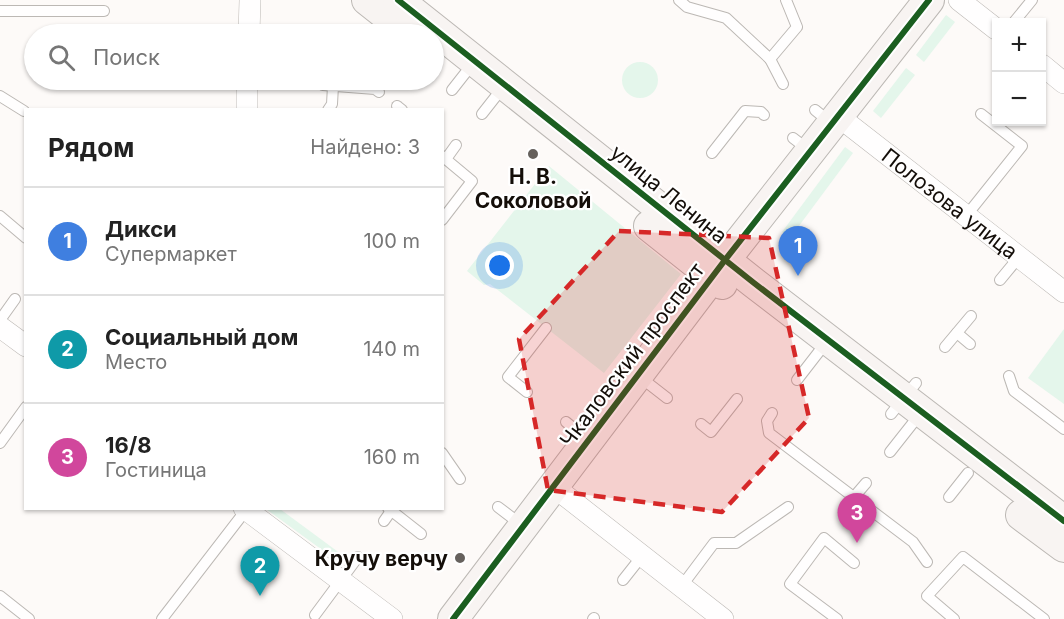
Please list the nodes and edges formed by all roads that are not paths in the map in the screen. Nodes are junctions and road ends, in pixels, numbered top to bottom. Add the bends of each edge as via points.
1 (250, 0) edge
2 (367, 0) edge
3 (679, 0) edge
4 (786, 0) edge
5 (929, 0) edge
6 (959, 0) edge
7 (1032, 0) edge
8 (404, 2) edge
9 (104, 11) dead end
10 (0, 12) edge
11 (1017, 18) edge
12 (249, 24) edge
13 (397, 24) edge
14 (422, 24) edge
15 (992, 26) edge
16 (444, 52) edge
17 (770, 59) junction
18 (444, 61) edge
19 (1046, 69) edge
20 (463, 76) junction
21 (1064, 83) edge
22 (783, 84) dead end
23 (247, 90) edge
24 (329, 90) edge
25 (376, 90) edge
26 (379, 92) dead end
27 (0, 96) edge
28 (247, 108) edge
29 (329, 108) edge
30 (24, 111) dead end
31 (981, 114) dead end
32 (764, 115) dead end
33 (828, 117) junction
34 (456, 145) dead end
35 (712, 153) dead end
36 (445, 162) edge
37 (0, 216) edge
38 (966, 216) junction
39 (444, 217) edge
40 (24, 236) edge
41 (1019, 257) junction
42 (719, 268) junction
43 (1000, 280) dead end
44 (1064, 292) edge
45 (15, 299) dead end
46 (971, 316) dead end
47 (546, 328) dead end
48 (2, 330) edge
49 (957, 333) junction
50 (970, 344) dead end
51 (24, 345) edge
52 (945, 347) dead end
53 (822, 348) junction
54 (638, 375) junction
55 (1009, 376) dead end
56 (797, 380) dead end
57 (527, 392) dead end
58 (667, 398) dead end
59 (737, 399) dead end
60 (908, 407) junction
61 (24, 410) edge
62 (772, 414) dead end
63 (566, 422) dead end
64 (701, 424) dead end
65 (1064, 429) edge
66 (588, 440) junction
67 (0, 443) edge
68 (891, 452) dead end
69 (444, 456) edge
70 (968, 474) junction
71 (460, 479) dead end
72 (866, 483) dead end
73 (553, 486) junction
74 (854, 497) junction
75 (949, 497) dead end
76 (498, 507) dead end
77 (788, 507) dead end
78 (244, 510) edge
79 (246, 510) edge
80 (390, 510) edge
81 (384, 521) dead end
82 (523, 526) junction
83 (1056, 528) edge
84 (921, 532) dead end
85 (421, 534) dead end
86 (914, 542) junction
87 (642, 556) junction
88 (358, 557) dead end
89 (927, 562) dead end
90 (854, 563) dead end
91 (340, 580) junction
92 (623, 580) dead end
93 (681, 587) junction
94 (0, 596) edge
95 (315, 615) dead end
96 (29, 619) edge
97 (162, 619) edge
98 (392, 619) edge
99 (453, 619) edge
100 (723, 619) edge
101 (837, 619) edge
102 (954, 619) edge
103 (1044, 619) edge

1 - 12 street
2 - 13 street
3 - 17 lane via 687,7 726,18
4 - 17 lane via 797,27
5 - 33 street, Чкаловский проспект
6 - 15 street
7 - 11 lane
8 - 14 street, улица Ленина
9 - 10 lane
16 - 20 street, улица Ленина
17 - 22 lane
18 - 20 street, улица Ленина
19 - 21 street
20 - 42 street, улица Ленина
23 - 28 street
24 - 29 lane
25 - 26 lane
27 - 30 lane
31 - 38 lane via 1022,146
32 - 35 lane via 745,111
33 - 38 street, Полозова улица
33 - 42 street, Чкаловский проспект via 802,145
34 - 36 lane
36 - 39 lane via 472,181
37 - 40 lane
38 - 41 street, Полозова улица
41 - 43 lane
41 - 44 street, Полозова улица
42 - 53 street, улица Ленина
42 - 54 street, Чкаловский проспект
45 - 48 lane
46 - 49 lane
47 - 57 lane via 508,377
48 - 51 street
49 - 50 lane
49 - 52 lane
53 - 56 lane
53 - 60 street, улица Ленина
54 - 58 lane
54 - 66 street, Чкаловский проспект
55 - 65 lane via 1014,391
59 - 64 lane via 711,432
60 - 68 lane
60 - 70 street, улица Ленина
60 - 83 street, улица Ленина
61 - 67 lane
62 - 74 lane via 767,421 769,432
63 - 66 lane
66 - 73 street, Чкаловский проспект
69 - 71 lane
70 - 75 lane
70 - 83 street, улица Ленина
72 - 74 lane
73 - 82 street, Чкаловский проспект
73 - 87 street
74 - 86 lane
76 - 82 lane
77 - 93 lane via 736,543 714,543
78 - 97 lane
79 - 91 street
80 - 81 lane
80 - 85 lane
82 - 99 street, Чкаловский проспект
84 - 86 lane
86 - 89 lane
87 - 92 lane
87 - 93 street
88 - 91 lane
90 - 101 lane via 825,538 790,584
91 - 95 lane
91 - 98 street
93 - 100 street
94 - 96 lane
102 - 103 lane via 927,596 963,557

